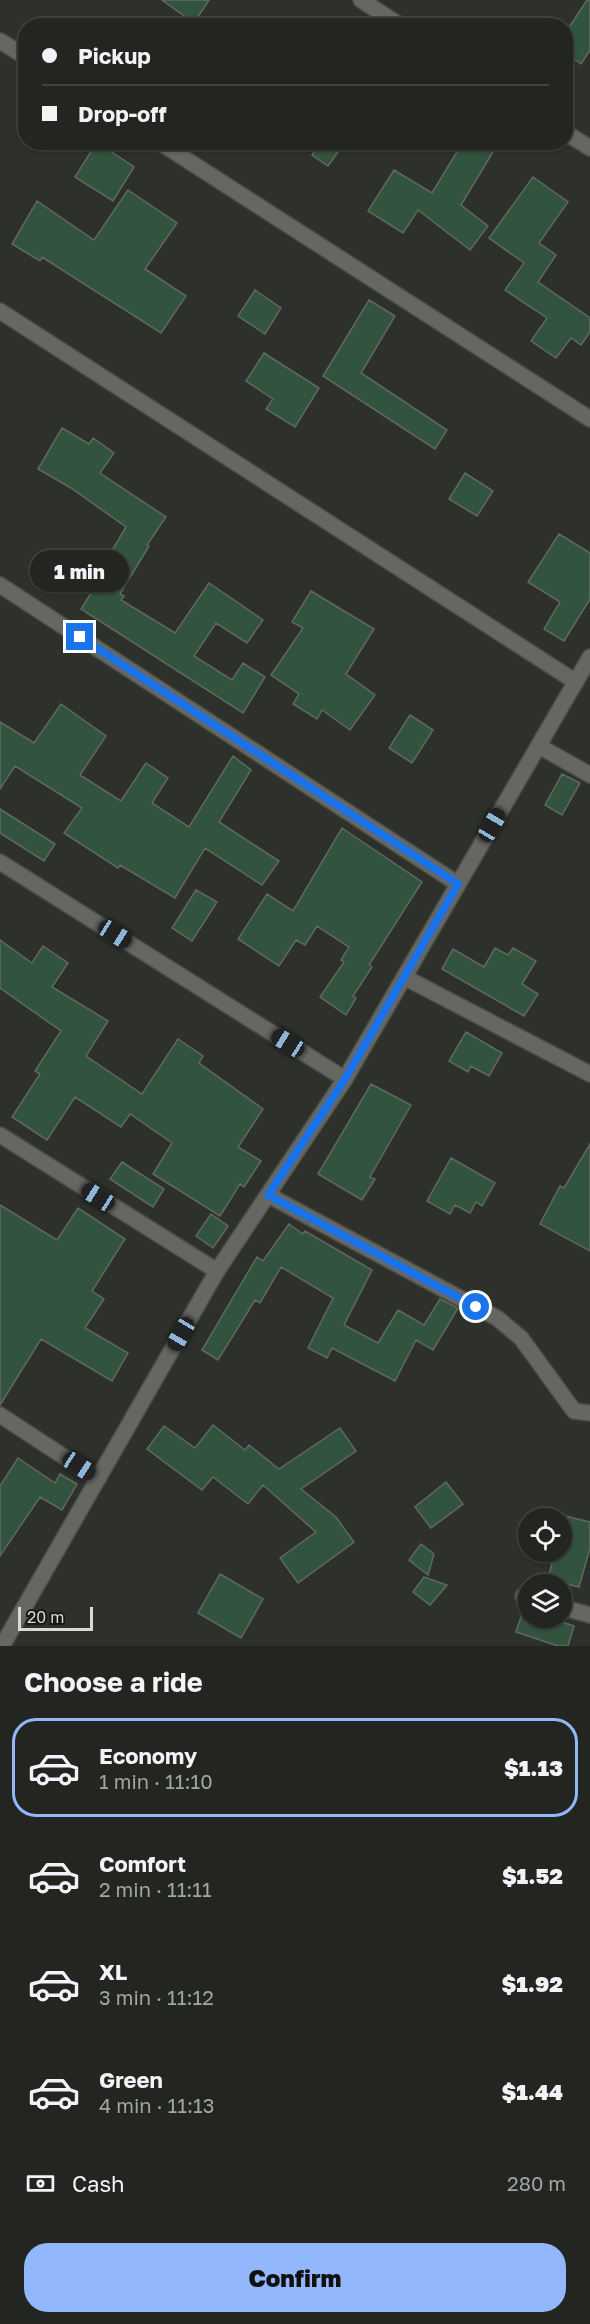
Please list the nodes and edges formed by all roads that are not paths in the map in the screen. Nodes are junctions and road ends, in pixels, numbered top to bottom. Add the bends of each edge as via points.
1 (361, 0) edge
2 (388, 18) edge
3 (0, 41) edge
4 (18, 52) edge
5 (573, 137) edge
6 (590, 148) edge
7 (171, 150) edge
8 (0, 311) edge
9 (590, 419) edge
10 (0, 585) edge
11 (590, 657) edge
12 (576, 682) junction
13 (539, 746) junction
14 (590, 775) edge
15 (0, 862) edge
16 (458, 884) junction
17 (404, 977) junction
18 (590, 1074) edge
19 (345, 1079) junction
20 (0, 1135) edge
21 (268, 1195) junction
22 (217, 1271) junction
23 (590, 1413) edge
24 (0, 1415) edge
25 (98, 1479) junction
26 (572, 1609) edge
27 (590, 1615) edge
28 (2, 1646) edge

1 - 2 street
3 - 4 street
5 - 6 street
7 - 9 street
8 - 12 street
10 - 16 street
11 - 12 street
12 - 13 street
13 - 14 street
13 - 16 street
15 - 19 street
16 - 17 street
17 - 18 street
17 - 19 street
19 - 21 street
20 - 22 street
21 - 22 street
21 - 23 street via 497,1318 521,1338 574,1412
22 - 25 street
24 - 25 street
25 - 28 street
26 - 27 street

